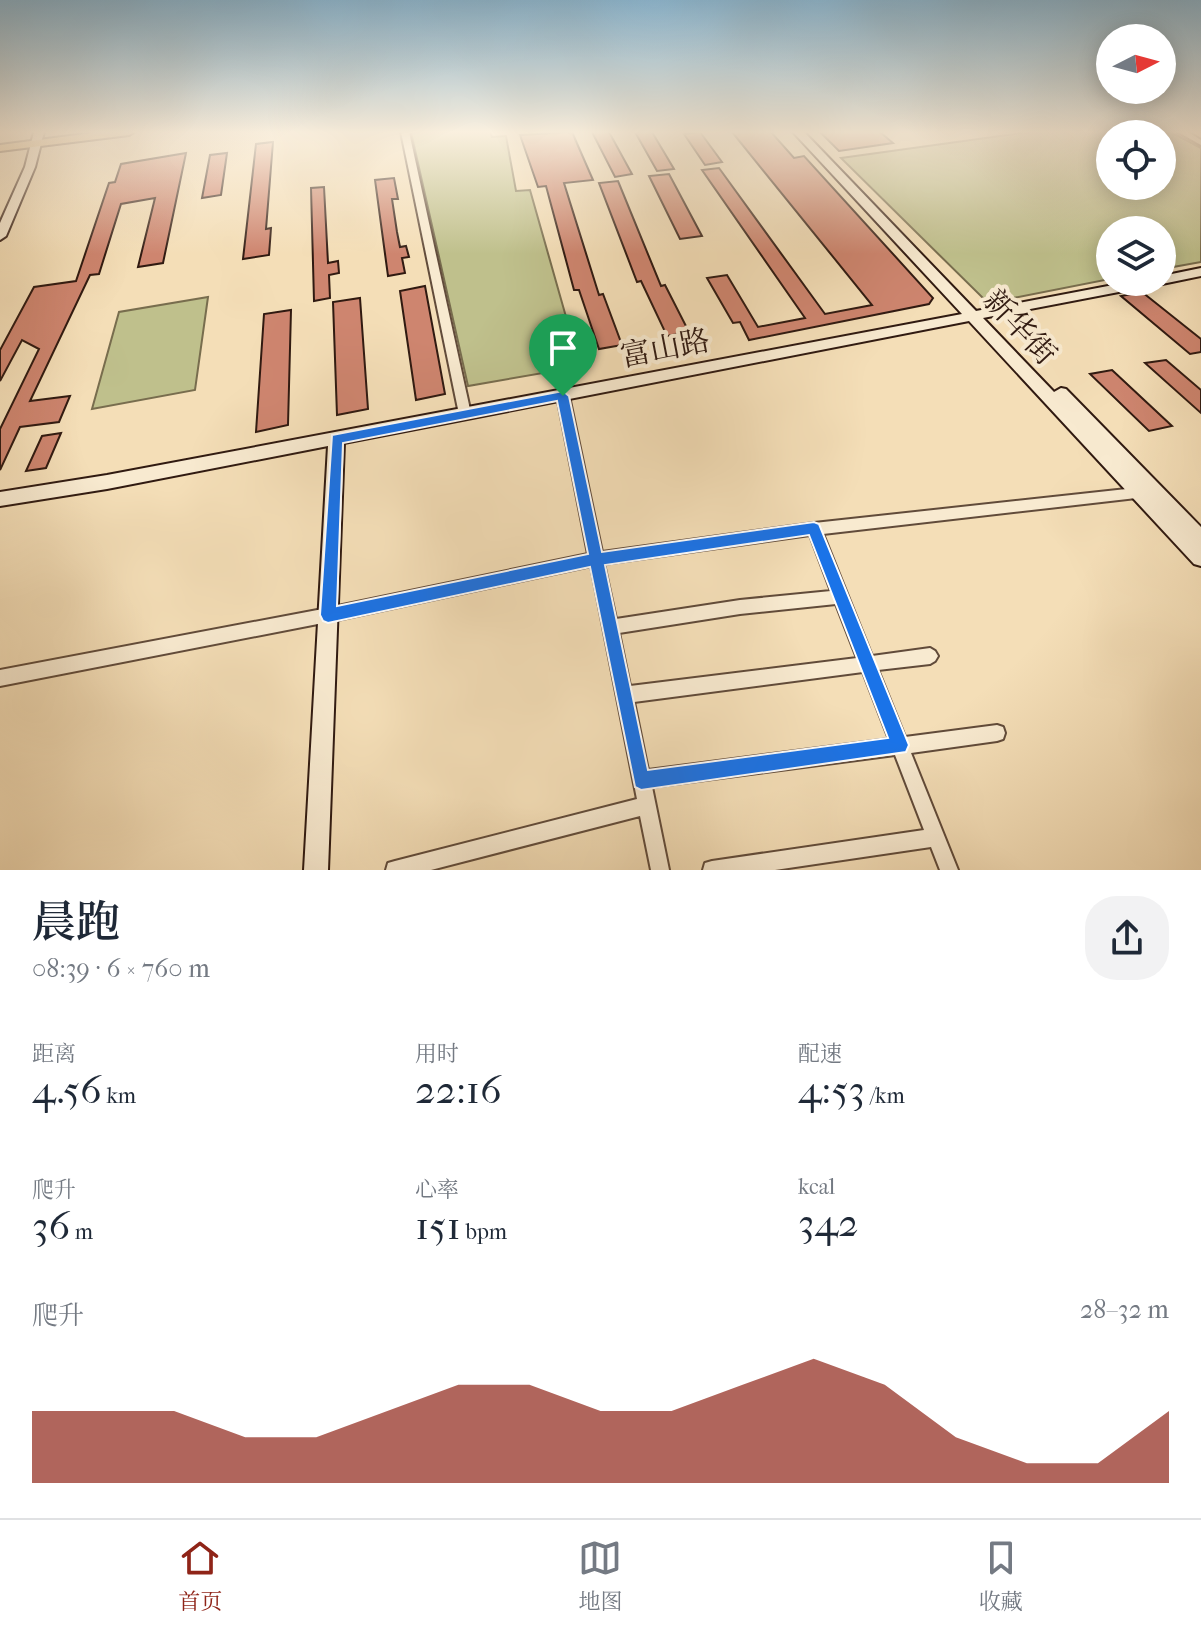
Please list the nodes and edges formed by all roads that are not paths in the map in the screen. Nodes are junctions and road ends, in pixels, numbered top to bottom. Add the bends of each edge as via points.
1 (28, 173) edge
2 (414, 173) edge
3 (838, 173) edge
4 (848, 173) edge
5 (0, 236) edge
6 (1201, 272) edge
7 (1176, 277) edge
8 (1096, 293) edge
9 (981, 316) junction
10 (563, 396) junction
11 (465, 414) junction
12 (336, 439) junction
13 (1156, 492) junction
14 (1140, 493) junction
15 (0, 499) edge
16 (814, 529) junction
17 (1201, 539) edge
18 (1201, 558) edge
19 (596, 559) junction
20 (841, 597) junction
21 (328, 615) junction
22 (610, 627) junction
23 (930, 656) dead end
24 (867, 663) junction
25 (0, 678) edge
26 (624, 695) junction
27 (997, 733) dead end
28 (900, 745) junction
29 (641, 780) junction
30 (647, 805) junction
31 (936, 837) junction
32 (316, 870) edge
33 (395, 870) edge
34 (660, 870) edge
35 (712, 870) edge
36 (949, 870) edge

1 - 5 street
2 - 11 street
3 - 9 street, 新华街
4 - 9 street, 新华街
6 - 7 street
8 - 9 street, 富山路
9 - 10 street, 富山路
9 - 13 street, 新华街
9 - 14 street, 新华街
10 - 11 street, 富山路
10 - 19 street
11 - 12 street, 富山路
12 - 15 street, 富山路
12 - 21 street
13 - 14 street
13 - 17 street, 新华街
14 - 16 street
14 - 18 street, 新华街
16 - 19 street
16 - 20 street
19 - 21 street
19 - 22 street
20 - 22 street
20 - 24 street
21 - 25 street
21 - 32 street
22 - 26 street
23 - 24 street
24 - 26 street
24 - 28 street
26 - 29 street
27 - 28 street
28 - 29 street
28 - 31 street
29 - 30 street
30 - 33 street
30 - 34 street
31 - 35 street
31 - 36 street

